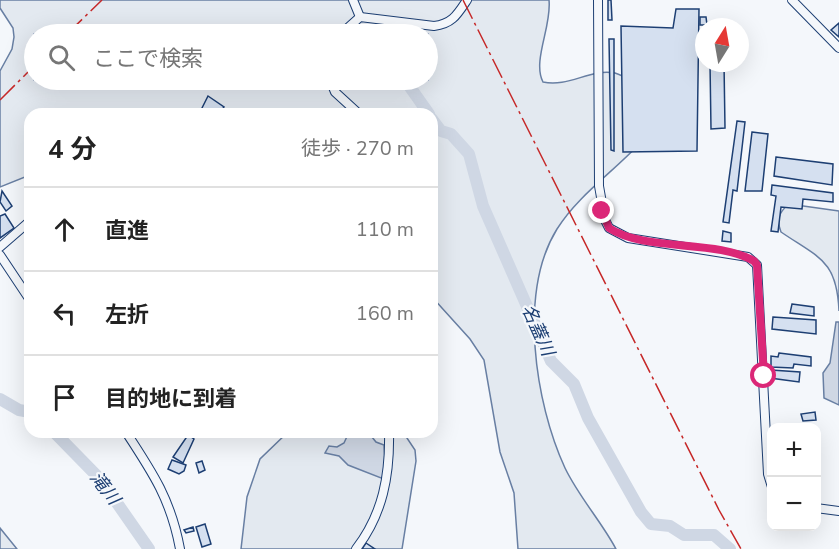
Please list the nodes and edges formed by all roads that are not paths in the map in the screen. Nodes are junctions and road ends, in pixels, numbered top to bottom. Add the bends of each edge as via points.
1 (353, 0) edge
2 (467, 0) edge
3 (598, 0) edge
4 (792, 0) edge
5 (360, 17) junction
6 (353, 24) edge
7 (418, 24) edge
8 (438, 25) edge
9 (839, 48) edge
10 (334, 90) edge
11 (352, 108) edge
12 (24, 226) edge
13 (0, 247) edge
14 (0, 255) edge
15 (24, 291) edge
16 (130, 438) edge
17 (389, 438) edge
18 (769, 477) edge
19 (821, 509) edge
20 (839, 511) edge
21 (180, 549) edge
22 (356, 549) edge

1 - 5 street
2 - 8 street via 453,20
3 - 18 street via 599,186 604,220 609,228 628,238 748,257 757,265
4 - 9 street
5 - 6 street
5 - 7 street
10 - 11 street
12 - 13 street
14 - 15 street
16 - 21 street via 165,493
17 - 22 street via 388,476 380,508
19 - 20 street

